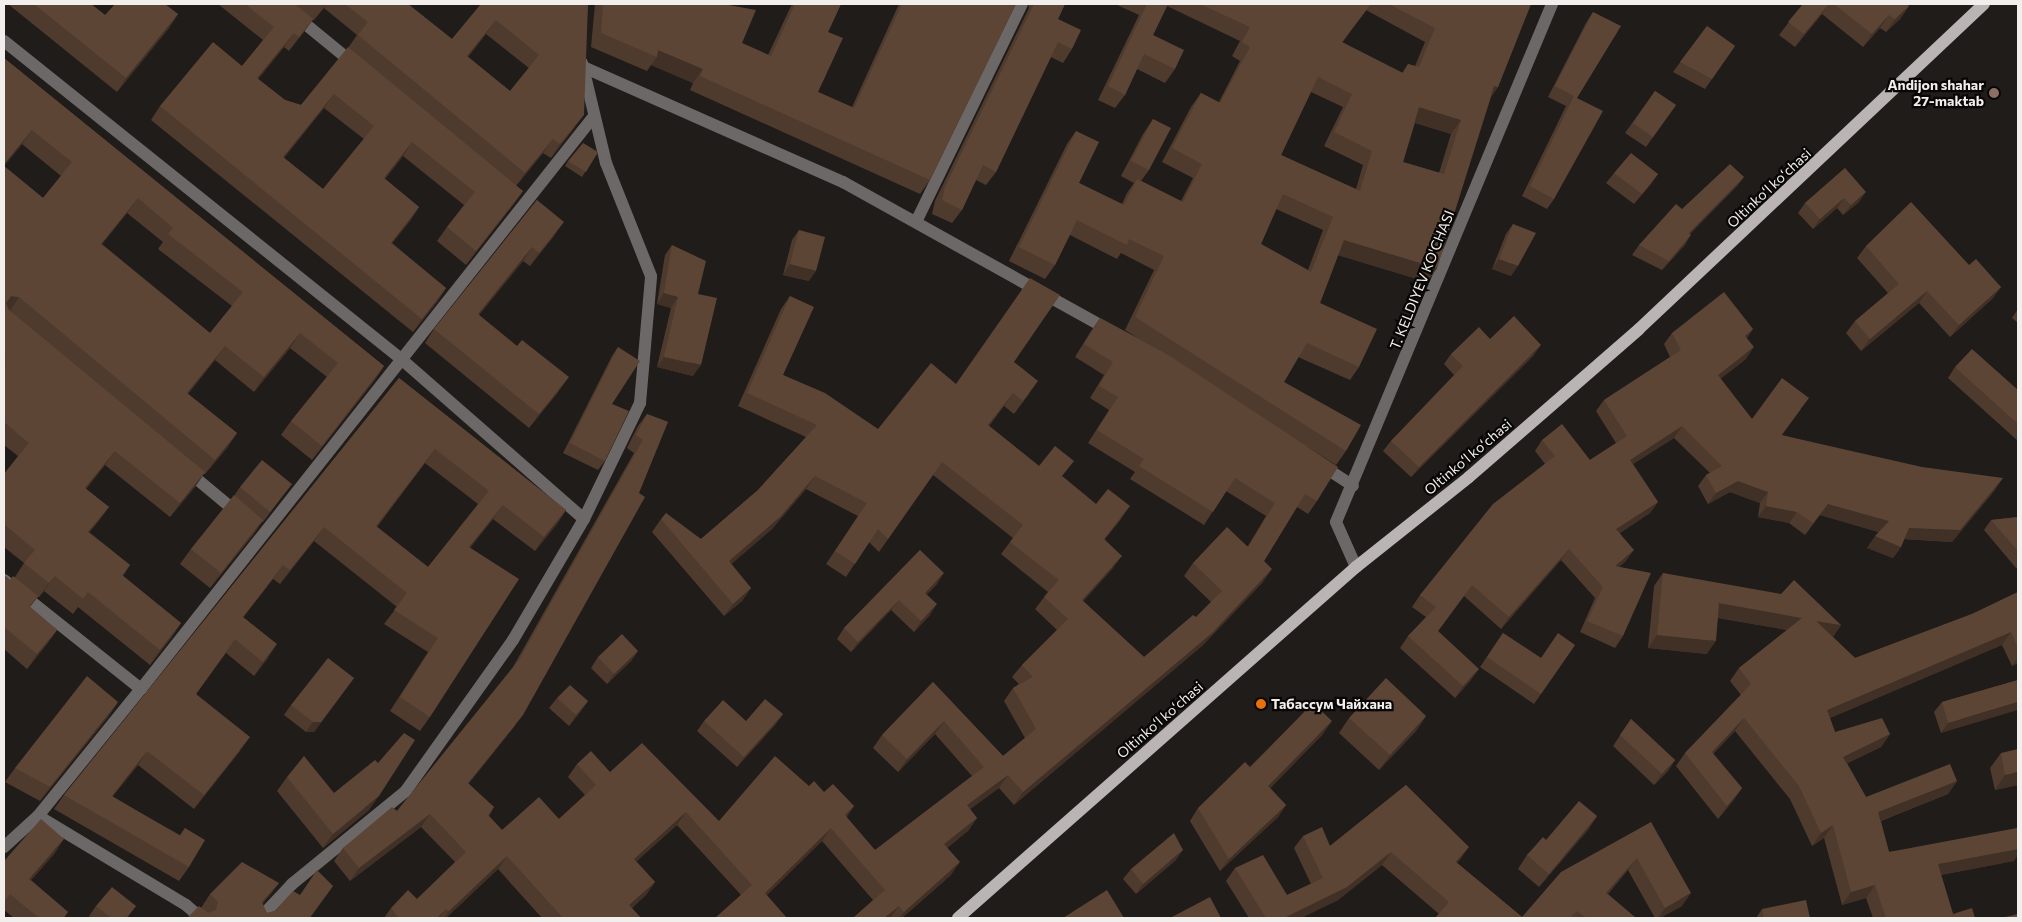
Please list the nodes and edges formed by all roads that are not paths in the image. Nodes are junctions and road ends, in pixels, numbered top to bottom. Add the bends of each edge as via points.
1 (281, 4) edge
2 (1022, 4) edge
3 (1552, 4) edge
4 (1984, 4) edge
5 (4, 41) edge
6 (583, 48) edge
7 (581, 66) junction
8 (364, 72) edge
9 (594, 116) junction
10 (916, 222) junction
11 (1123, 338) edge
12 (400, 358) junction
13 (171, 458) edge
14 (1312, 459) edge
15 (1353, 486) junction
16 (584, 519) junction
17 (263, 533) junction
18 (1356, 566) junction
19 (4, 580) edge
20 (140, 689) junction
21 (38, 816) junction
22 (4, 847) edge
23 (201, 918) edge
24 (260, 918) edge
25 (958, 918) edge

1 - 8 street
2 - 10 street
3 - 15 street, T. KELDIYEV KO'CHASI
4 - 18 main road, Oltinkoʻl koʻchasi via 1639,329 1469,477
5 - 12 street
6 - 7 street
7 - 9 street
7 - 10 street via 843,182
9 - 12 street via 518,199
9 - 16 street via 606,163 651,276 640,403
10 - 11 street
12 - 16 street
12 - 17 street
13 - 17 street
14 - 15 street
15 - 18 street, T. KELDIYEV KO'CHASI via 1336,522
16 - 24 street via 512,640 405,792 292,884
17 - 20 street
18 - 25 main road, Oltinkoʻl koʻchasi
19 - 20 street
20 - 21 street
21 - 22 street
21 - 23 street via 186,905

